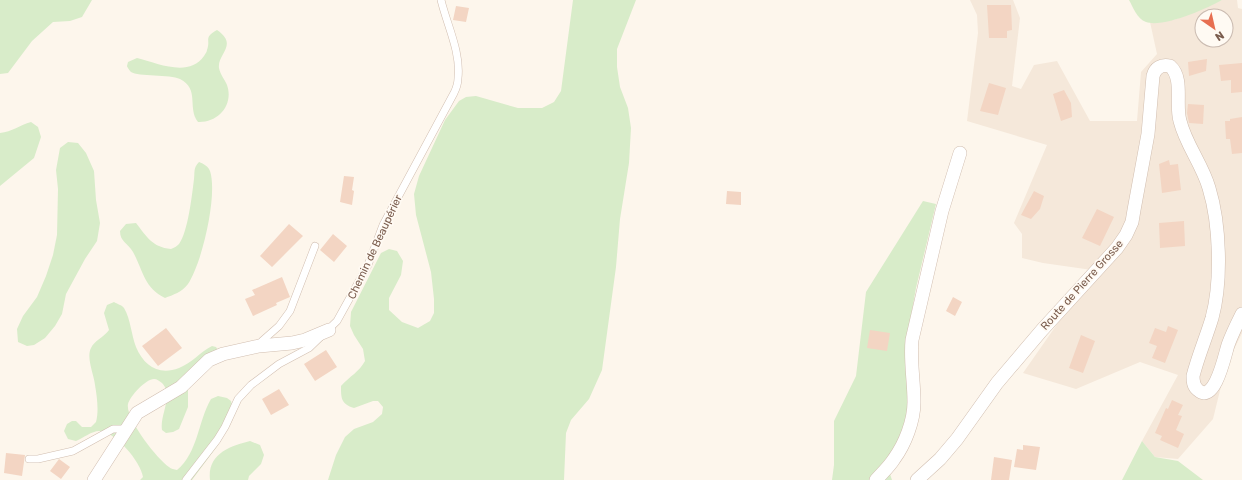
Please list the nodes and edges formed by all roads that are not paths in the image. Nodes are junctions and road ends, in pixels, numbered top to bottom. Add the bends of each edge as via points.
1 (441, 0) edge
2 (960, 153) dead end
3 (315, 246) dead end
4 (1242, 314) edge
5 (329, 330) junction
6 (259, 346) junction
7 (126, 429) junction
8 (29, 459) dead end
9 (94, 480) edge
10 (186, 480) edge
11 (876, 480) edge
12 (917, 480) edge

1 - 5 lane, Chemin de Beaupérier via 456,50 458,79 454,94 383,225 368,265 337,321
2 - 11 street via 942,211 912,340 914,403 911,423 904,444
3 - 6 lane via 290,311
4 - 12 street, Route de Pierre Grosse via 1228,345 1219,376 1208,392 1198,391 1193,383 1193,376 1212,318 1216,294 1216,225 1207,182 1180,122 1176,74 1170,66 1160,66 1153,76 1146,148 1132,222 1126,235 1006,372 940,459
5 - 6 street via 292,343
5 - 10 lane, Chemin de Beaupérier via 309,348 279,364 238,399 217,440
6 - 7 street via 223,354 209,360 181,387 140,410
7 - 8 lane via 113,429 73,451
7 - 9 street

